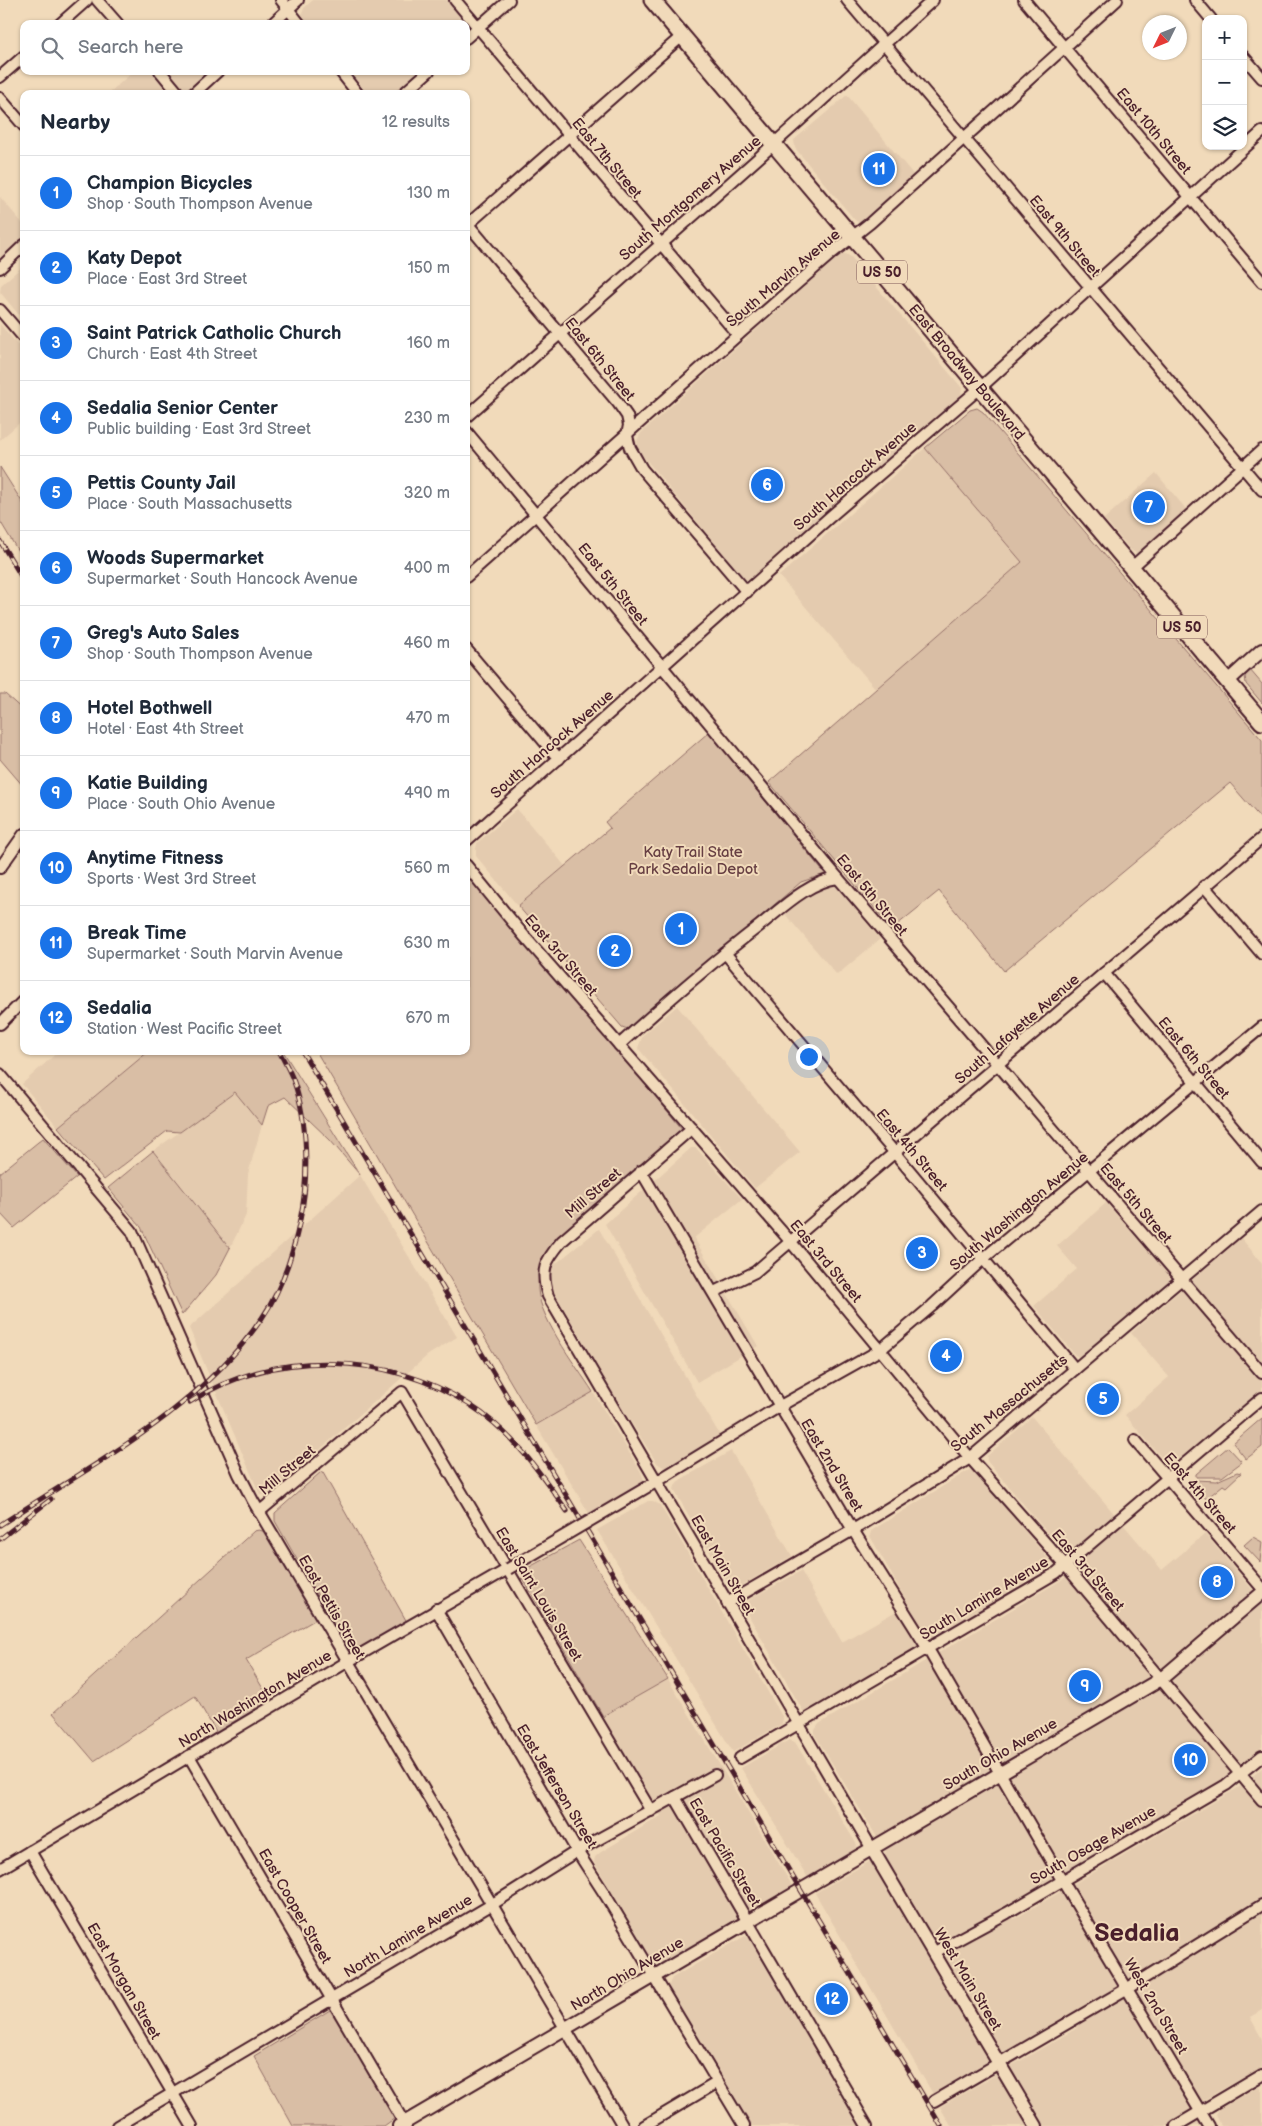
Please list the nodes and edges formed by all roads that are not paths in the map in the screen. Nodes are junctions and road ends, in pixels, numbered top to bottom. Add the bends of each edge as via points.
1 (87, 0) edge
2 (97, 0) edge
3 (281, 0) edge
4 (298, 0) edge
5 (455, 0) edge
6 (509, 0) edge
7 (652, 0) edge
8 (847, 0) edge
9 (933, 0) edge
10 (1024, 0) edge
11 (1117, 0) edge
12 (1195, 0) edge
13 (288, 9) junction
14 (1208, 15) edge
15 (64, 20) edge
16 (114, 20) edge
17 (276, 20) edge
18 (297, 20) edge
19 (478, 27) junction
20 (470, 34) edge
21 (682, 36) junction
22 (883, 44) junction
23 (1064, 47) junction
24 (20, 60) edge
25 (1246, 60) edge
26 (163, 75) edge
27 (214, 75) edge
28 (343, 75) edge
29 (424, 75) edge
30 (0, 77) edge
31 (1262, 78) edge
32 (176, 90) edge
33 (197, 90) edge
34 (355, 90) edge
35 (408, 90) edge
36 (0, 98) edge
37 (20, 121) edge
38 (1262, 132) edge
39 (569, 136) junction
40 (964, 139) junction
41 (774, 144) junction
42 (1190, 197) junction
43 (470, 221) edge
44 (470, 228) edge
45 (853, 238) junction
46 (660, 244) junction
47 (20, 249) edge
48 (0, 268) edge
49 (1262, 282) edge
50 (1090, 288) junction
51 (0, 310) edge
52 (20, 333) edge
53 (560, 333) junction
54 (738, 335) junction
55 (980, 388) junction
56 (470, 413) edge
57 (470, 436) edge
58 (627, 436) junction
59 (1262, 450) edge
60 (1243, 468) junction
61 (1262, 490) edge
62 (537, 516) junction
63 (1132, 568) junction
64 (470, 574) edge
65 (747, 592) junction
66 (1262, 650) edge
67 (470, 654) edge
68 (661, 668) junction
69 (1228, 681) junction
70 (1262, 722) edge
71 (559, 759) junction
72 (470, 837) edge
73 (1262, 838) edge
74 (20, 840) edge
75 (0, 868) edge
76 (470, 870) edge
77 (838, 878) junction
78 (1204, 886) junction
79 (725, 953) junction
80 (1262, 954) edge
81 (1104, 973) junction
82 (20, 1004) edge
83 (0, 1024) edge
84 (1262, 1027) edge
85 (619, 1045) junction
86 (998, 1065) junction
87 (0, 1074) edge
88 (1196, 1084) junction
89 (692, 1128) junction
90 (895, 1153) junction
91 (1262, 1162) edge
92 (641, 1171) junction
93 (1089, 1171) junction
94 (1262, 1211) edge
95 (790, 1242) junction
96 (984, 1258) junction
97 (1181, 1279) junction
98 (714, 1292) junction
99 (548, 1296) joint
100 (880, 1350) junction
101 (1075, 1369) junction
102 (1262, 1373) edge
103 (402, 1392) joint
104 (1262, 1398) edge
105 (780, 1406) junction
106 (1135, 1440) dead end
107 (970, 1458) junction
108 (1169, 1480) junction
109 (653, 1484) junction
110 (259, 1512) junction
111 (853, 1530) junction
112 (1066, 1566) junction
113 (508, 1569) junction
114 (1262, 1588) edge
115 (1262, 1593) edge
116 (727, 1603) junction
117 (436, 1609) junction
118 (928, 1649) junction
119 (347, 1662) junction
120 (1161, 1679) junction
121 (799, 1724) junction
122 (189, 1756) junction
123 (1262, 1756) edge
124 (740, 1758) dead end
125 (1000, 1772) junction
126 (715, 1775) dead end
127 (1240, 1775) junction
128 (676, 1797) junction
129 (1262, 1800) edge
130 (650, 1811) junction
131 (872, 1849) junction
132 (30, 1851) junction
133 (578, 1851) junction
134 (0, 1869) edge
135 (1062, 1880) junction
136 (491, 1905) junction
137 (1262, 1906) edge
138 (748, 1921) junction
139 (934, 1953) junction
140 (655, 1976) junction
141 (1128, 1988) junction
142 (332, 1999) junction
143 (565, 2029) junction
144 (998, 2063) junction
145 (1262, 2075) edge
146 (718, 2082) junction
147 (173, 2093) junction
148 (934, 2101) dead end
149 (1200, 2112) junction
150 (403, 2125) edge
151 (117, 2126) edge
152 (192, 2126) edge
153 (623, 2126) edge
154 (644, 2126) edge
155 (744, 2126) edge
156 (867, 2126) edge
157 (1036, 2126) edge
158 (1176, 2126) edge
159 (1209, 2126) edge

1 - 15 street
2 - 16 street
3 - 13 street
4 - 13 street
5 - 19 street, East 7th Street
6 - 19 street
7 - 21 highway, East Broadway Boulevard / US 50
8 - 22 street, East 9th Street
9 - 22 street, South Montgomery Avenue
10 - 23 street, East 10th Street
11 - 23 street, South Marvin Avenue
12 - 14 street
13 - 17 street
13 - 18 street
19 - 20 street
19 - 39 street, East 7th Street
21 - 39 street
21 - 41 highway, East Broadway Boulevard / US 50
22 - 40 street, East 9th Street
22 - 41 street, South Montgomery Avenue
23 - 40 street, South Marvin Avenue
23 - 42 street, East 10th Street
24 - 30 street
25 - 31 street
26 - 32 street
27 - 33 street
28 - 34 street
29 - 35 street
36 - 37 street
38 - 42 street, South Hancock Avenue
39 - 43 street
39 - 46 street, East 7th Street
40 - 45 street, South Marvin Avenue
40 - 50 street, East 9th Street
41 - 45 highway, East Broadway Boulevard / US 50
41 - 46 street, South Montgomery Avenue
42 - 49 street, East 10th Street
42 - 50 street, South Hancock Avenue
44 - 53 street, East 6th Street
45 - 54 street, South Marvin Avenue
45 - 55 highway, East Broadway Boulevard / US 50
46 - 53 street, South Montgomery Avenue
46 - 54 street, East 7th Street
47 - 48 street
50 - 55 street, South Hancock Avenue
50 - 60 street, East 9th Street
51 - 52 street
53 - 56 street, South Montgomery Avenue
53 - 58 street, East 6th Street via 627,416
54 - 58 street, South Marvin Avenue
55 - 63 highway, East Broadway Boulevard / US 50
55 - 65 street, South Hancock Avenue
57 - 62 street, East 5th Street
58 - 62 street, South Marvin Avenue
58 - 65 street, East 6th Street via 642,468
59 - 60 street
60 - 61 street, East 9th Street
60 - 63 street
62 - 64 street, South Marvin Avenue
62 - 68 street, East 5th Street
63 - 69 highway, East Broadway Boulevard / US 50
65 - 68 street, South Hancock Avenue
66 - 69 main road
67 - 71 street
68 - 71 street, South Hancock Avenue
68 - 77 street, East 5th Street
69 - 70 highway, East Broadway Boulevard / US 50
71 - 72 street, South Hancock Avenue
73 - 78 street, South Lafayette Avenue
74 - 75 street
76 - 85 street, East 3rd Street
77 - 79 street via 810,887
77 - 86 street, East 5th Street
78 - 80 street
78 - 81 street, South Lafayette Avenue
79 - 85 street
79 - 90 street, East 4th Street
81 - 86 street, South Lafayette Avenue
81 - 88 street, East 6th Street
82 - 83 street
84 - 88 street, South Washington Avenue
85 - 89 street, East 3rd Street
86 - 90 street, South Lafayette Avenue
86 - 93 street, East 5th Street
87 - 110 street, East Pettis Street via 132,1231 239,1474
88 - 91 street, East 6th Street
88 - 93 street, South Washington Avenue
89 - 92 street, Mill Street
89 - 95 street, East 3rd Street
90 - 95 street, South Lafayette Avenue
90 - 96 street, East 4th Street
92 - 98 street, East 2nd Street
92 - 99 street, Mill Street via 548,1257 544,1270
93 - 96 street, South Washington Avenue
93 - 97 street, East 5th Street
94 - 97 street, South Massachusetts
95 - 98 street, South Lafayette Avenue via 755,1272
95 - 100 street, East 3rd Street
96 - 100 street, South Washington Avenue
96 - 101 street, East 4th Street
97 - 101 street, South Massachusetts
97 - 102 street, East 5th Street
98 - 105 street, East 2nd Street
99 - 109 street, East Main Street
100 - 105 street, South Washington Avenue
100 - 107 street, East 3rd Street
101 - 107 street, South Massachusetts
103 - 110 street, Mill Street
103 - 113 street, East Saint Louis Street
104 - 108 street, South Lamine Avenue
105 - 109 street, South Washington Avenue
105 - 111 street, East 2nd Street
106 - 108 street, East 4th Street
107 - 111 street, South Massachusetts
107 - 112 street, East 3rd Street
108 - 112 street, South Lamine Avenue
108 - 114 street, East 4th Street
109 - 113 street, North Washington Avenue, bridge
109 - 116 street, East Main Street
110 - 119 street, East Pettis Street
111 - 116 street, South Massachusetts
111 - 118 street, East 2nd Street
112 - 118 street, South Lamine Avenue
112 - 120 street, East 3rd Street
113 - 117 street, North Washington Avenue
113 - 130 street, East Saint Louis Street
115 - 120 main road, South Ohio Avenue
116 - 121 street, East Main Street
117 - 119 street, North Washington Avenue
117 - 133 street, East Jefferson Street
118 - 121 street, South Lamine Avenue
118 - 125 street, East 2nd Street
119 - 122 street, North Washington Avenue
119 - 136 street, East Pettis Street
120 - 125 main road, South Ohio Avenue
120 - 127 street, East 3rd Street
121 - 124 street
121 - 131 street, East Main Street
122 - 132 street, North Washington Avenue
122 - 142 street, East Cooper Street
123 - 127 street, South Osage Avenue
125 - 131 main road, South Ohio Avenue
125 - 135 street, West 2nd Street
126 - 128 street, North Lamine Avenue
127 - 129 street, East 3rd Street
127 - 135 street, South Osage Avenue
128 - 130 street, North Lamine Avenue
128 - 138 street, East Pacific Street
130 - 133 street, North Lamine Avenue
131 - 138 main road, North Ohio Avenue
131 - 139 main road, West Main Street
132 - 134 street, North Washington Avenue
132 - 147 street, East Morgan Street
133 - 136 street, North Lamine Avenue
133 - 140 street, East Jefferson Street
135 - 139 street, South Osage Avenue
135 - 141 street, West 2nd Street
136 - 142 street, North Lamine Avenue
136 - 143 street, East Pettis Street
137 - 141 street
138 - 140 main road, North Ohio Avenue
138 - 156 street, East Pacific Street
139 - 144 main road, West Main Street
140 - 143 main road, North Ohio Avenue
140 - 146 street, East Jefferson Street
141 - 144 street
141 - 149 street, West 2nd Street
142 - 147 street, North Lamine Avenue
142 - 150 street, East Cooper Street
143 - 150 main road, North Ohio Avenue
143 - 153 street, East Pettis Street
144 - 148 street
144 - 157 main road, West Main Street
145 - 149 street
146 - 154 street
146 - 155 street, East Jefferson Street
147 - 151 street, North Lamine Avenue
147 - 152 street, East Morgan Street
149 - 158 street
149 - 159 street, West 2nd Street

